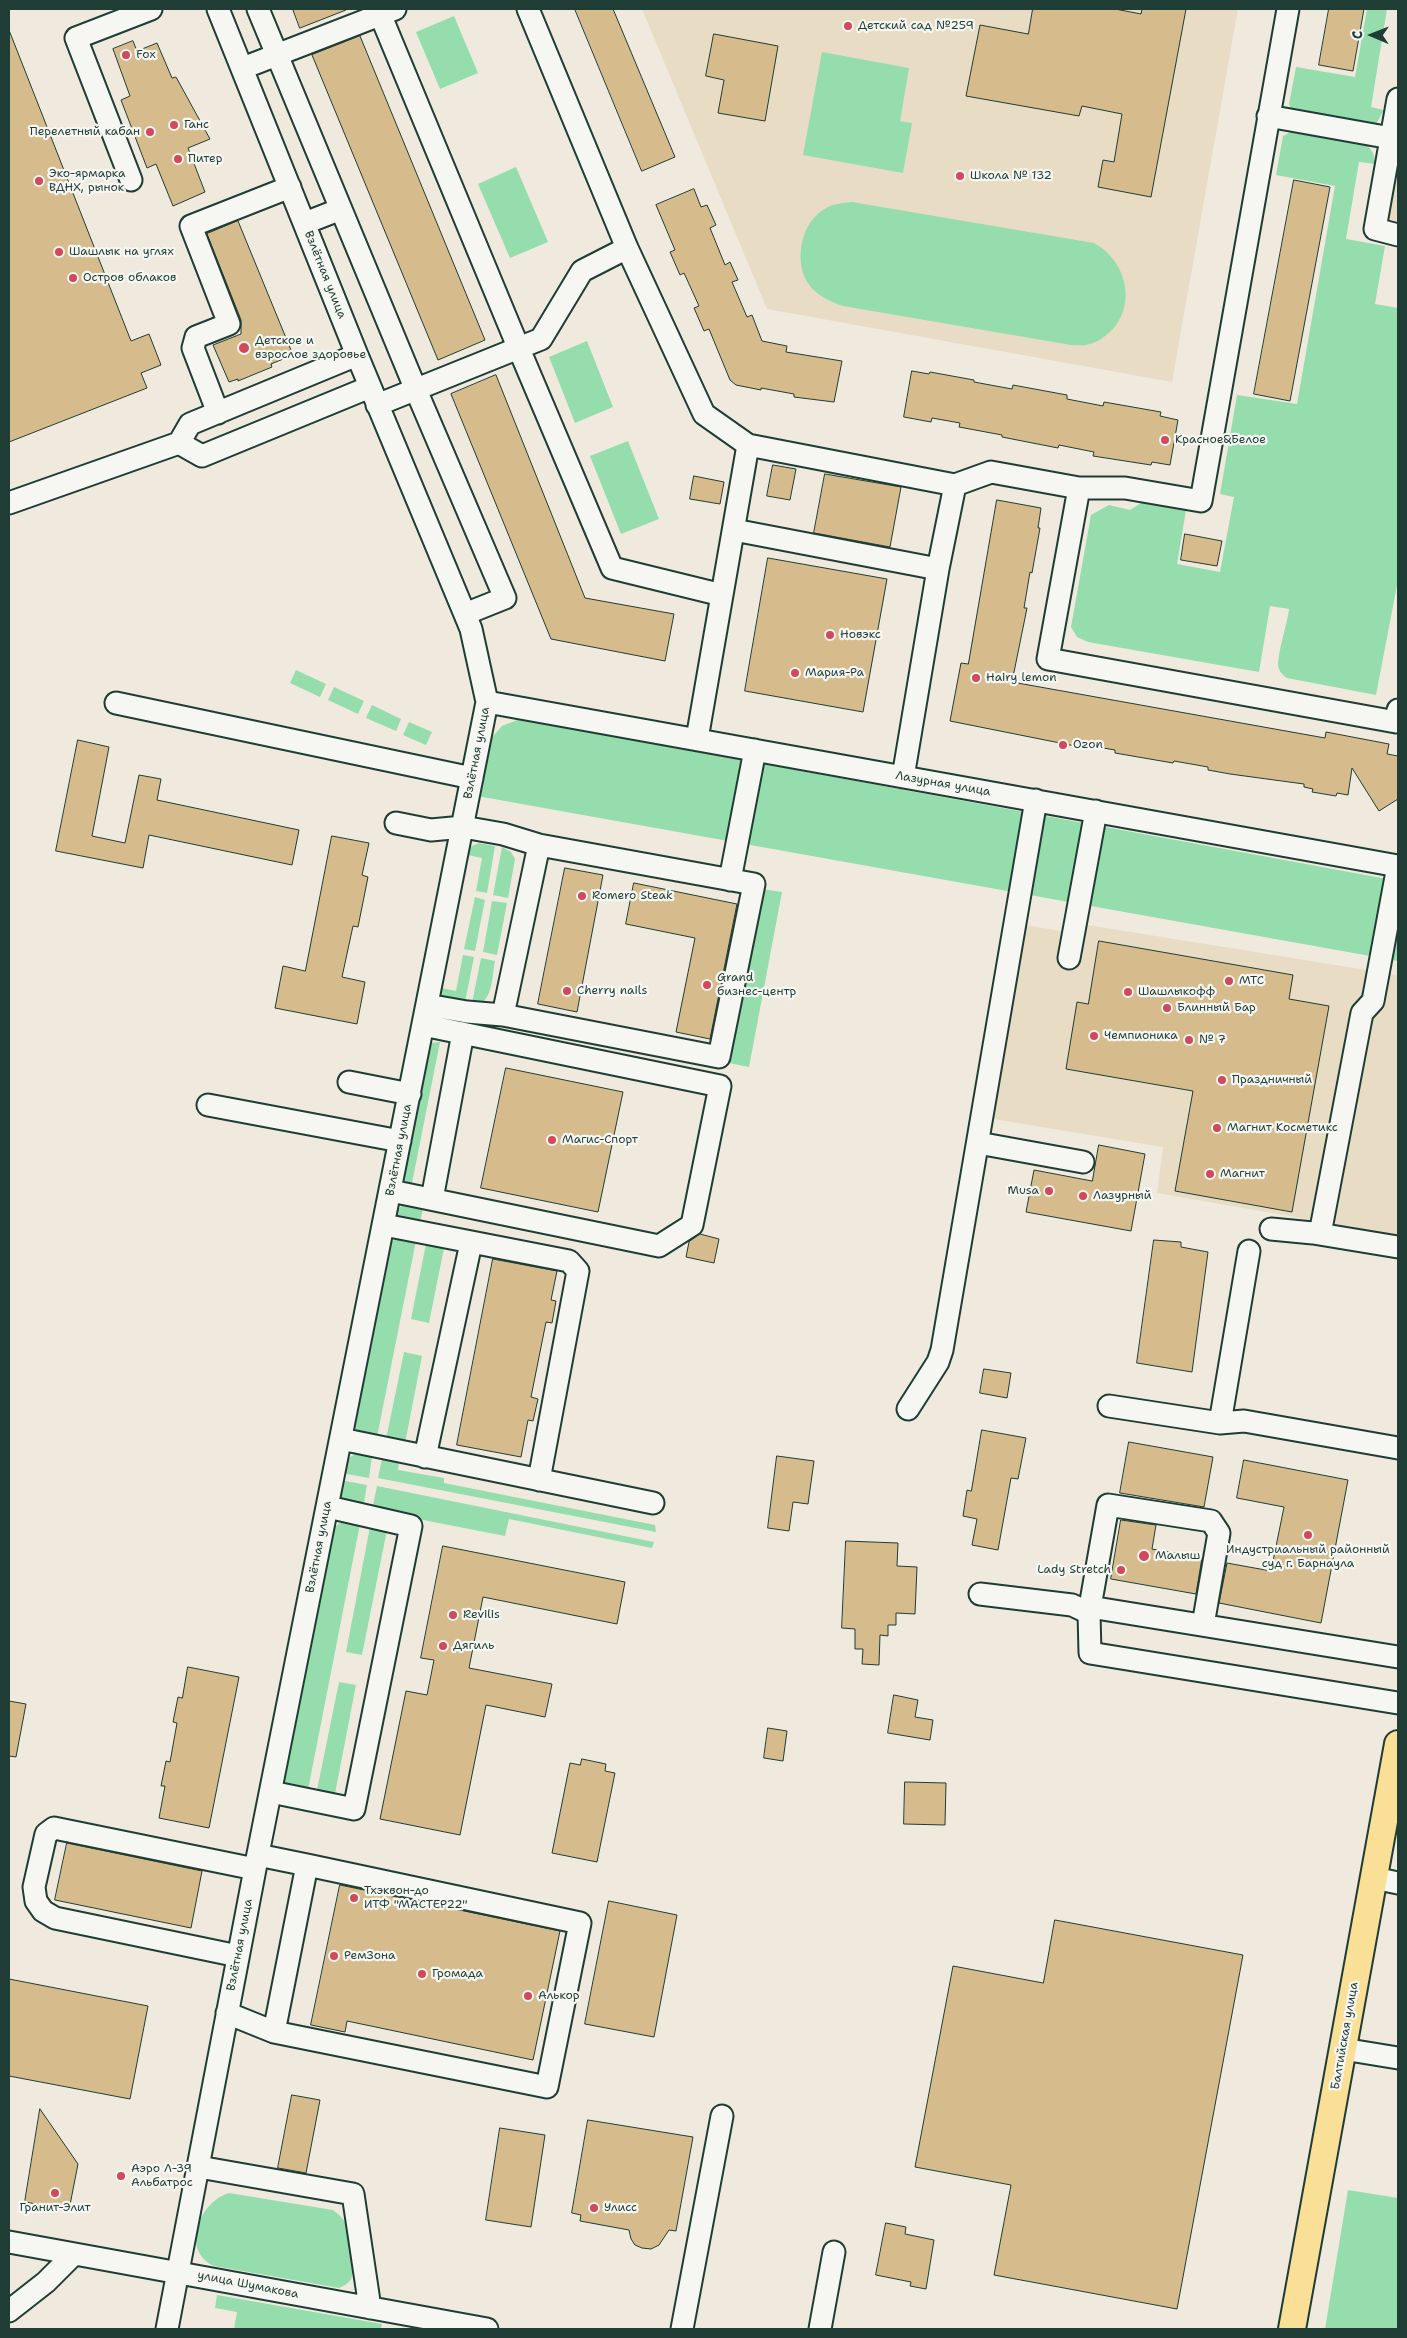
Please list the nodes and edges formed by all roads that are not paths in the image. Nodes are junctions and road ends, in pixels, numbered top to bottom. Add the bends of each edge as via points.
1 (151, 9) edge
2 (218, 9) edge
3 (258, 9) edge
4 (528, 9) edge
5 (1288, 9) edge
6 (384, 11) edge
7 (277, 55) junction
8 (243, 68) junction
9 (1398, 99) edge
10 (1268, 116) junction
11 (1391, 138) junction
12 (131, 180) dead end
13 (290, 187) junction
14 (341, 209) junction
15 (305, 223) junction
16 (1398, 235) edge
17 (627, 248) junction
18 (518, 348) junction
19 (357, 355) junction
20 (416, 390) junction
21 (374, 396) junction
22 (218, 413) junction
23 (179, 443) junction
24 (748, 446) junction
25 (955, 485) junction
26 (1079, 488) junction
27 (9, 503) edge
28 (734, 530) junction
29 (938, 569) junction
30 (722, 595) junction
31 (465, 614) junction
32 (487, 702) junction
33 (116, 703) dead end
34 (1398, 710) edge
35 (697, 739) junction
36 (755, 750) junction
37 (903, 776) junction
38 (472, 778) junction
39 (1036, 800) junction
40 (1096, 811) junction
41 (396, 823) dead end
42 (463, 827) junction
43 (539, 844) junction
44 (1398, 866) edge
45 (730, 880) junction
46 (1069, 958) dead end
47 (425, 1015) junction
48 (503, 1015) junction
49 (463, 1034) junction
50 (349, 1082) dead end
51 (410, 1094) junction
52 (208, 1104) dead end
53 (400, 1141) junction
54 (978, 1143) junction
55 (1083, 1162) dead end
56 (391, 1191) junction
57 (432, 1200) junction
58 (384, 1225) junction
59 (1271, 1228) dead end
60 (1320, 1234) junction
61 (471, 1243) junction
62 (1398, 1247) edge
63 (1248, 1251) dead end
64 (1109, 1406) dead end
65 (908, 1409) dead end
66 (1220, 1423) junction
67 (341, 1439) junction
68 (1398, 1448) edge
69 (425, 1457) junction
70 (539, 1480) junction
71 (653, 1503) dead end
72 (328, 1507) junction
73 (980, 1594) dead end
74 (1089, 1610) junction
75 (1203, 1624) junction
76 (1398, 1657) edge
77 (1398, 1703) edge
78 (1398, 1744) edge
79 (270, 1792) junction
80 (1393, 1802) edge
81 (257, 1862) junction
82 (307, 1865) junction
83 (1386, 1880) edge
84 (238, 1956) junction
85 (227, 2013) junction
86 (274, 2032) junction
87 (1343, 2049) junction
88 (1398, 2058) edge
89 (722, 2116) dead end
90 (199, 2167) junction
91 (9, 2242) edge
92 (834, 2252) dead end
93 (74, 2254) junction
94 (178, 2272) junction
95 (370, 2308) junction
96 (9, 2311) edge
97 (166, 2329) edge
98 (487, 2329) edge
99 (682, 2329) edge
100 (820, 2329) edge
101 (1292, 2329) edge

1 - 12 street via 76,38
2 - 8 street, Взлётная улица
3 - 7 street
4 - 17 street
5 - 10 street
6 - 7 street
6 - 18 street
7 - 8 street
7 - 14 street
8 - 13 street, Взлётная улица
9 - 11 street
10 - 11 street
10 - 26 street via 1201,501 1125,488
11 - 16 street via 1375,229
13 - 15 street, Взлётная улица
13 - 22 street via 191,226 229,324 196,337 193,348
14 - 15 street
14 - 20 street
15 - 19 street, Взлётная улица
17 - 18 street via 582,272 541,339
17 - 24 street via 704,414
18 - 20 street
18 - 30 street via 612,568
19 - 21 street, Взлётная улица
19 - 22 street
20 - 21 street
20 - 31 street via 505,598
21 - 23 street via 202,456
21 - 31 street, Взлётная улица
22 - 23 street via 190,424
23 - 27 street
24 - 25 street
24 - 28 street
25 - 26 street via 991,472
25 - 29 street
26 - 34 street via 1048,659 1396,722
28 - 29 street
28 - 30 street
29 - 37 street
30 - 35 street
31 - 32 street, Взлётная улица via 472,629
32 - 35 street, Лазурная улица
32 - 38 street, Взлётная улица
33 - 38 street
35 - 36 street, Лазурная улица
36 - 37 street, Лазурная улица
36 - 45 street
37 - 39 street, Лазурная улица
38 - 42 street, Взлётная улица
39 - 40 street, Лазурная улица
39 - 54 street
40 - 44 street, Лазурная улица
40 - 46 street
41 - 42 street via 431,830
42 - 43 street
42 - 47 street, Взлётная улица
43 - 45 street
43 - 48 street
44 - 60 street via 1373,1001 1362,1013
45 - 48 street via 754,884 718,1057
47 - 48 street via 467,1012
47 - 49 street
47 - 51 street, Взлётная улица
49 - 57 street
49 - 57 street via 720,1086 692,1226 659,1246
50 - 51 street
51 - 53 street, Взлётная улица
52 - 53 street
53 - 56 street, Взлётная улица
54 - 55 street
54 - 65 street via 942,1350 938,1362
56 - 57 street
56 - 58 street, Взлётная улица
58 - 61 street
58 - 67 street, Взлётная улица
59 - 60 street
60 - 62 street
61 - 69 street
61 - 70 street via 568,1261 578,1271
63 - 66 street
64 - 66 street
66 - 68 street via 1244,1421
67 - 69 street
67 - 72 street, Взлётная улица
69 - 70 street
70 - 71 street
72 - 79 street, Взлётная улица
72 - 79 street via 412,1526 354,1809
73 - 74 street
74 - 75 street
74 - 75 street via 1108,1504 1211,1521 1218,1533
74 - 77 street via 1090,1652
75 - 76 street
78 - 80 main road, Балтийская улица
79 - 81 street, Взлётная улица
80 - 83 main road, Балтийская улица
81 - 82 street
81 - 84 street, Взлётная улица
81 - 84 street via 54,1828 46,1834 34,1887 36,1901 55,1918
82 - 86 street
82 - 86 street via 580,1923 546,2087
83 - 87 main road, Балтийская улица
84 - 85 street, Взлётная улица
85 - 86 street
85 - 90 street, Взлётная улица
87 - 88 street
87 - 101 main road, Балтийская улица
89 - 99 street
90 - 94 street, Взлётная улица
90 - 95 street via 353,2194
91 - 93 street, улица Шумакова
92 - 100 street
93 - 94 street, улица Шумакова
93 - 96 street via 46,2282
94 - 95 street, улица Шумакова
94 - 97 street, Взлётная улица
95 - 98 street, улица Шумакова

